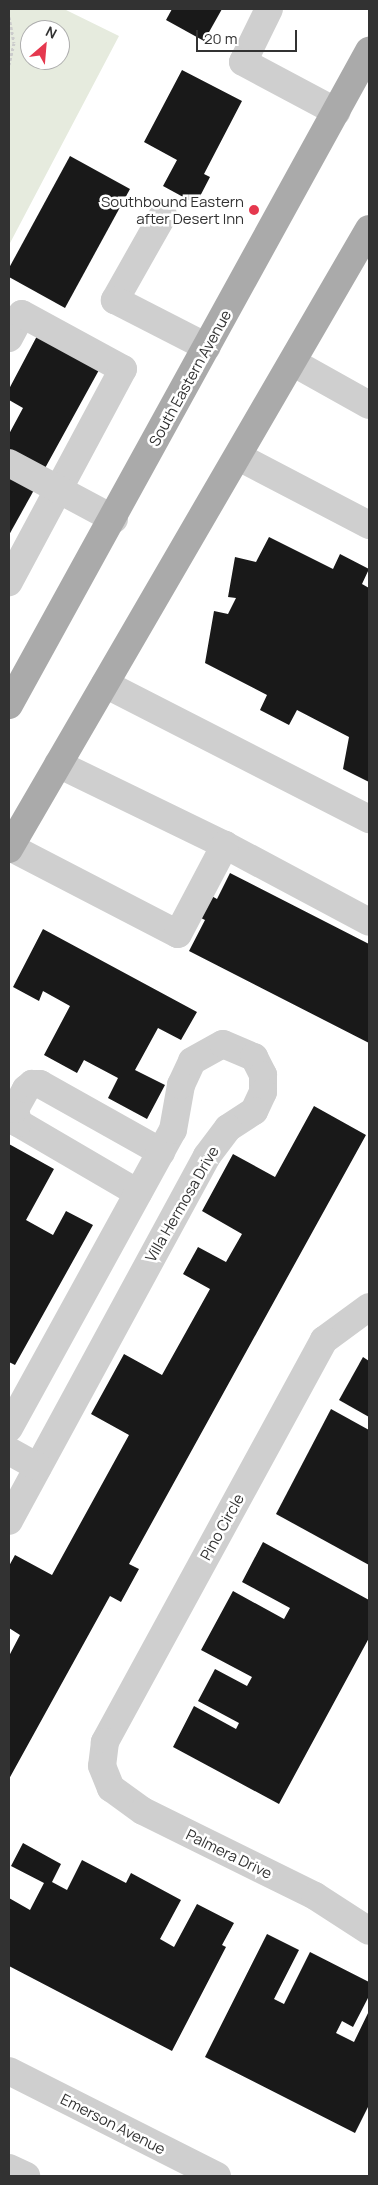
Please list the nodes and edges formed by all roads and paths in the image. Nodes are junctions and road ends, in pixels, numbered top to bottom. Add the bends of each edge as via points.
1 (269, 9) edge
2 (9, 17) edge
3 (369, 51) edge
4 (9, 64) edge
5 (337, 112) junction
6 (162, 215) dead end
7 (369, 229) edge
8 (9, 338) edge
9 (207, 347) junction
10 (294, 363) junction
11 (369, 405) edge
12 (239, 457) junction
13 (9, 463) edge
14 (59, 491) junction
15 (114, 519) junction
16 (369, 525) edge
17 (9, 582) edge
18 (105, 684) junction
19 (9, 705) edge
20 (58, 764) junction
21 (369, 819) edge
22 (225, 845) junction
23 (9, 848) edge
24 (369, 922) edge
25 (150, 1173) junction
26 (186, 1193) junction
27 (369, 1307) edge
28 (10, 1425) edge
29 (9, 1451) edge
30 (38, 1467) junction
31 (9, 1520) edge
32 (102, 1766) joint
33 (369, 1930) edge
34 (9, 2071) edge
35 (9, 2168) edge
36 (26, 2176) edge
37 (217, 2176) edge

1 - 5 street via 243,62
2 - 4 path via 14,43
3 - 5 main road, South Eastern Avenue
5 - 9 main road, South Eastern Avenue
6 - 9 street via 115,300
7 - 10 main road
8 - 14 street via 22,314 123,369
9 - 15 main road, South Eastern Avenue
10 - 11 street
10 - 12 main road
12 - 16 street
12 - 18 main road
13 - 14 street
14 - 15 street
14 - 17 street
15 - 19 main road, South Eastern Avenue
18 - 20 main road
18 - 21 street
20 - 22 street
20 - 23 main road
22 - 23 street via 178,934
22 - 24 street
25 - 26 street
25 - 26 street, Villa Hermosa Drive via 173,1130 182,1085 192,1061 224,1044 254,1057 263,1075 263,1092 254,1111 228,1128
25 - 28 street, Villa Hermosa Drive
26 - 30 street, Villa Hermosa Drive
27 - 32 street, Pino Circle via 324,1340 105,1742
29 - 30 street
30 - 31 street, Villa Hermosa Drive
32 - 33 street, Palmera Drive via 111,1788 143,1811 315,1896
34 - 37 street, Emerson Avenue
35 - 36 street

